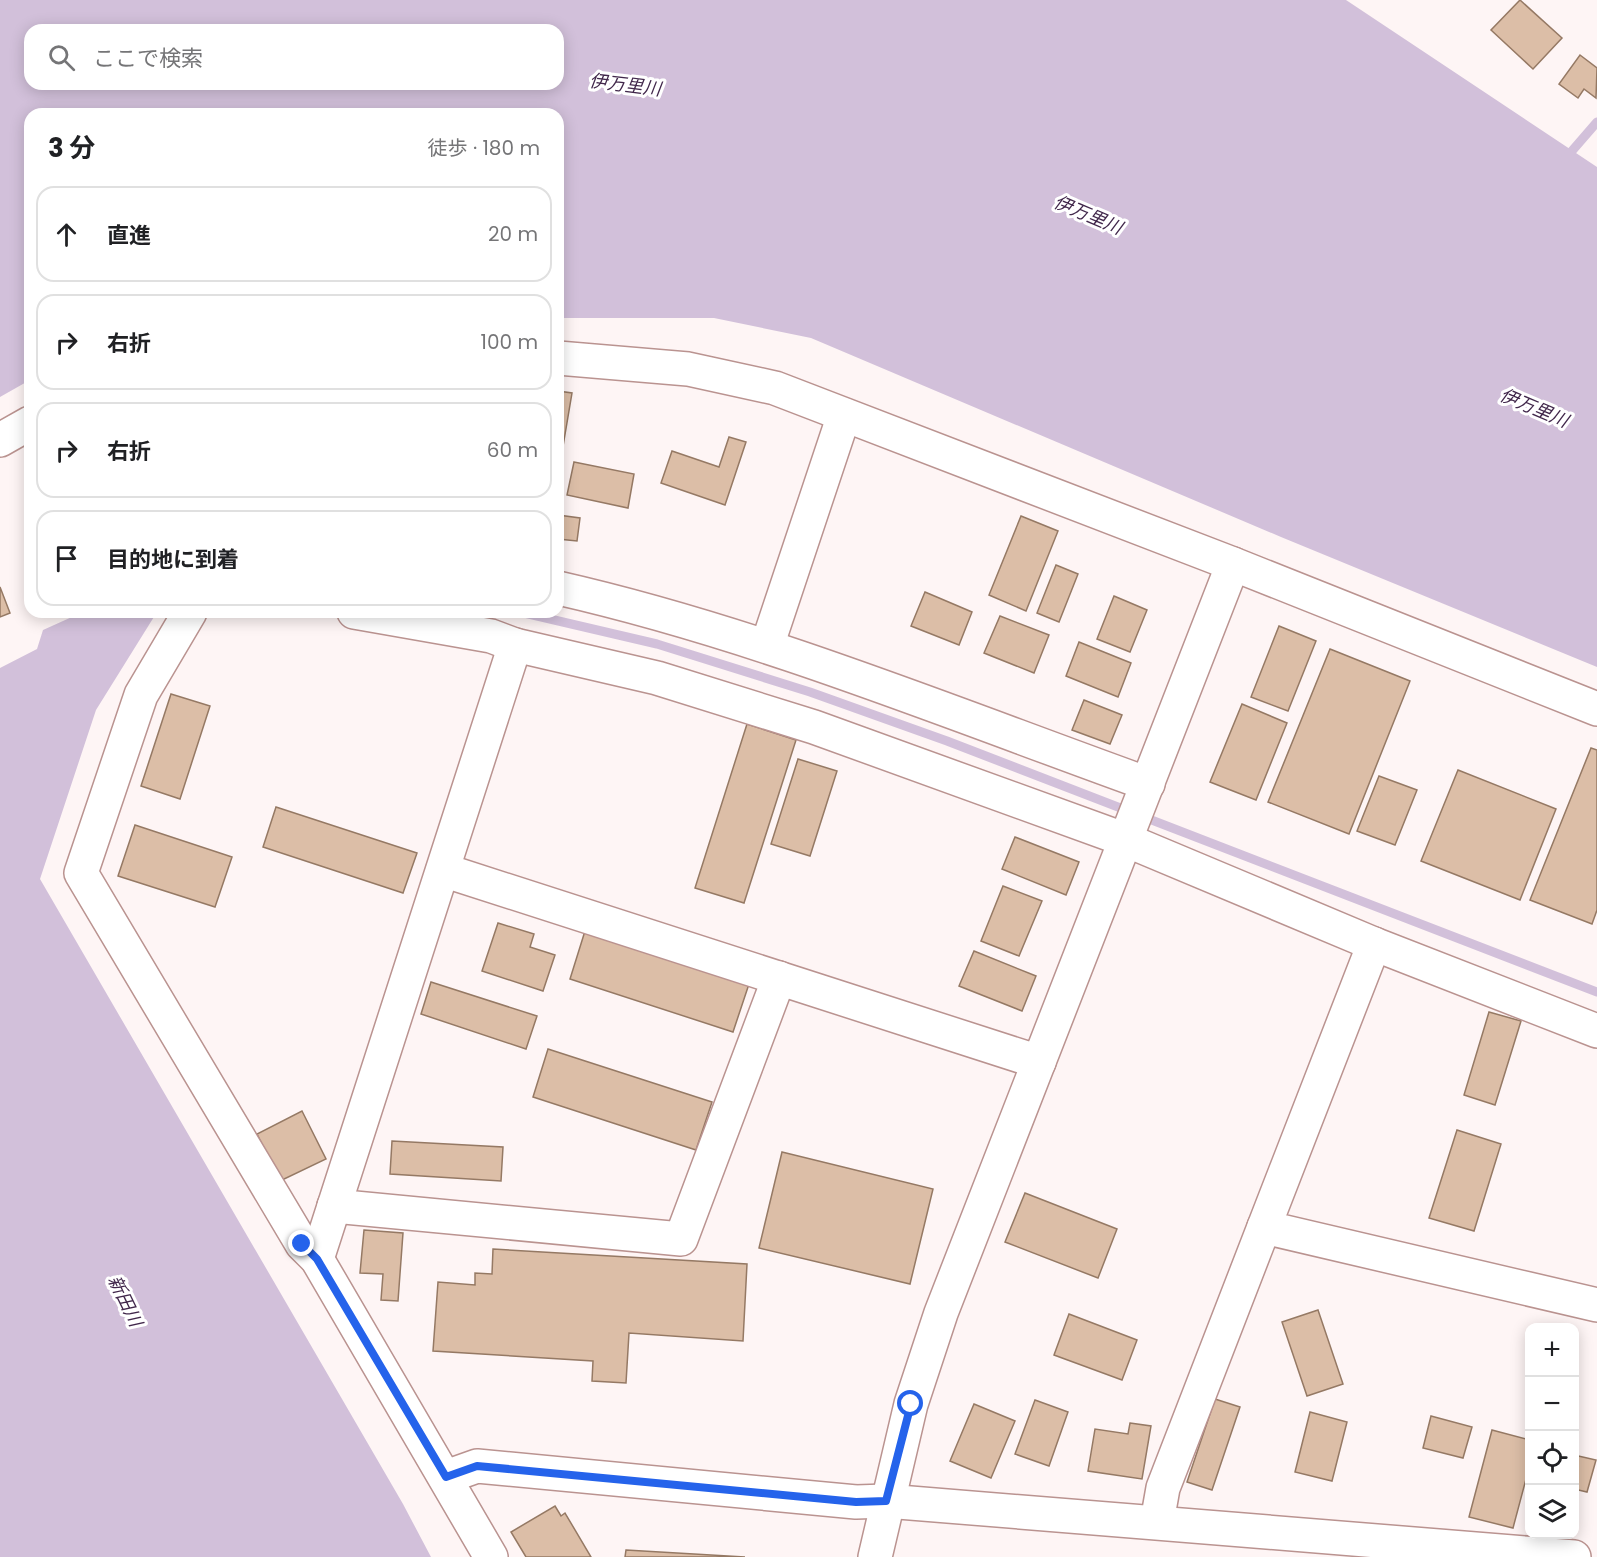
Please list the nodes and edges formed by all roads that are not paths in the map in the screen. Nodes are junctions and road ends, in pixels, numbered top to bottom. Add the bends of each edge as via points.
1 (564, 359) edge
2 (844, 415) junction
3 (24, 426) edge
4 (0, 440) edge
5 (1233, 564) junction
6 (564, 589) edge
7 (186, 618) edge
8 (388, 618) edge
9 (515, 645) junction
10 (767, 646) junction
11 (1597, 709) edge
12 (1148, 784) junction
13 (1126, 840) junction
14 (443, 870) junction
15 (1374, 944) junction
16 (779, 978) junction
17 (1597, 1031) edge
18 (1039, 1062) junction
19 (334, 1206) junction
20 (1264, 1227) junction
21 (317, 1259) junction
22 (1597, 1305) edge
23 (446, 1477) junction
24 (886, 1501) junction
25 (1157, 1522) junction
26 (491, 1557) edge
27 (875, 1557) edge
28 (1574, 1557) edge

1 - 2 street via 688,369 775,388
2 - 5 street
2 - 10 street
3 - 4 street
5 - 11 street
5 - 12 street
6 - 10 street via 631,604
7 - 21 street via 141,695 81,873 302,1244
8 - 9 street via 491,636
9 - 13 street via 657,678 814,727
9 - 14 street
10 - 12 street
12 - 13 street
13 - 15 street
13 - 18 street
14 - 16 street
14 - 19 street
15 - 17 street
15 - 20 street
16 - 18 street
16 - 19 street via 681,1239
18 - 24 street via 941,1313 911,1404
19 - 21 street
20 - 22 street
20 - 25 street via 1163,1488
21 - 23 street
23 - 24 street via 477,1466 856,1502
23 - 26 street
24 - 25 street
24 - 27 street
25 - 28 street

